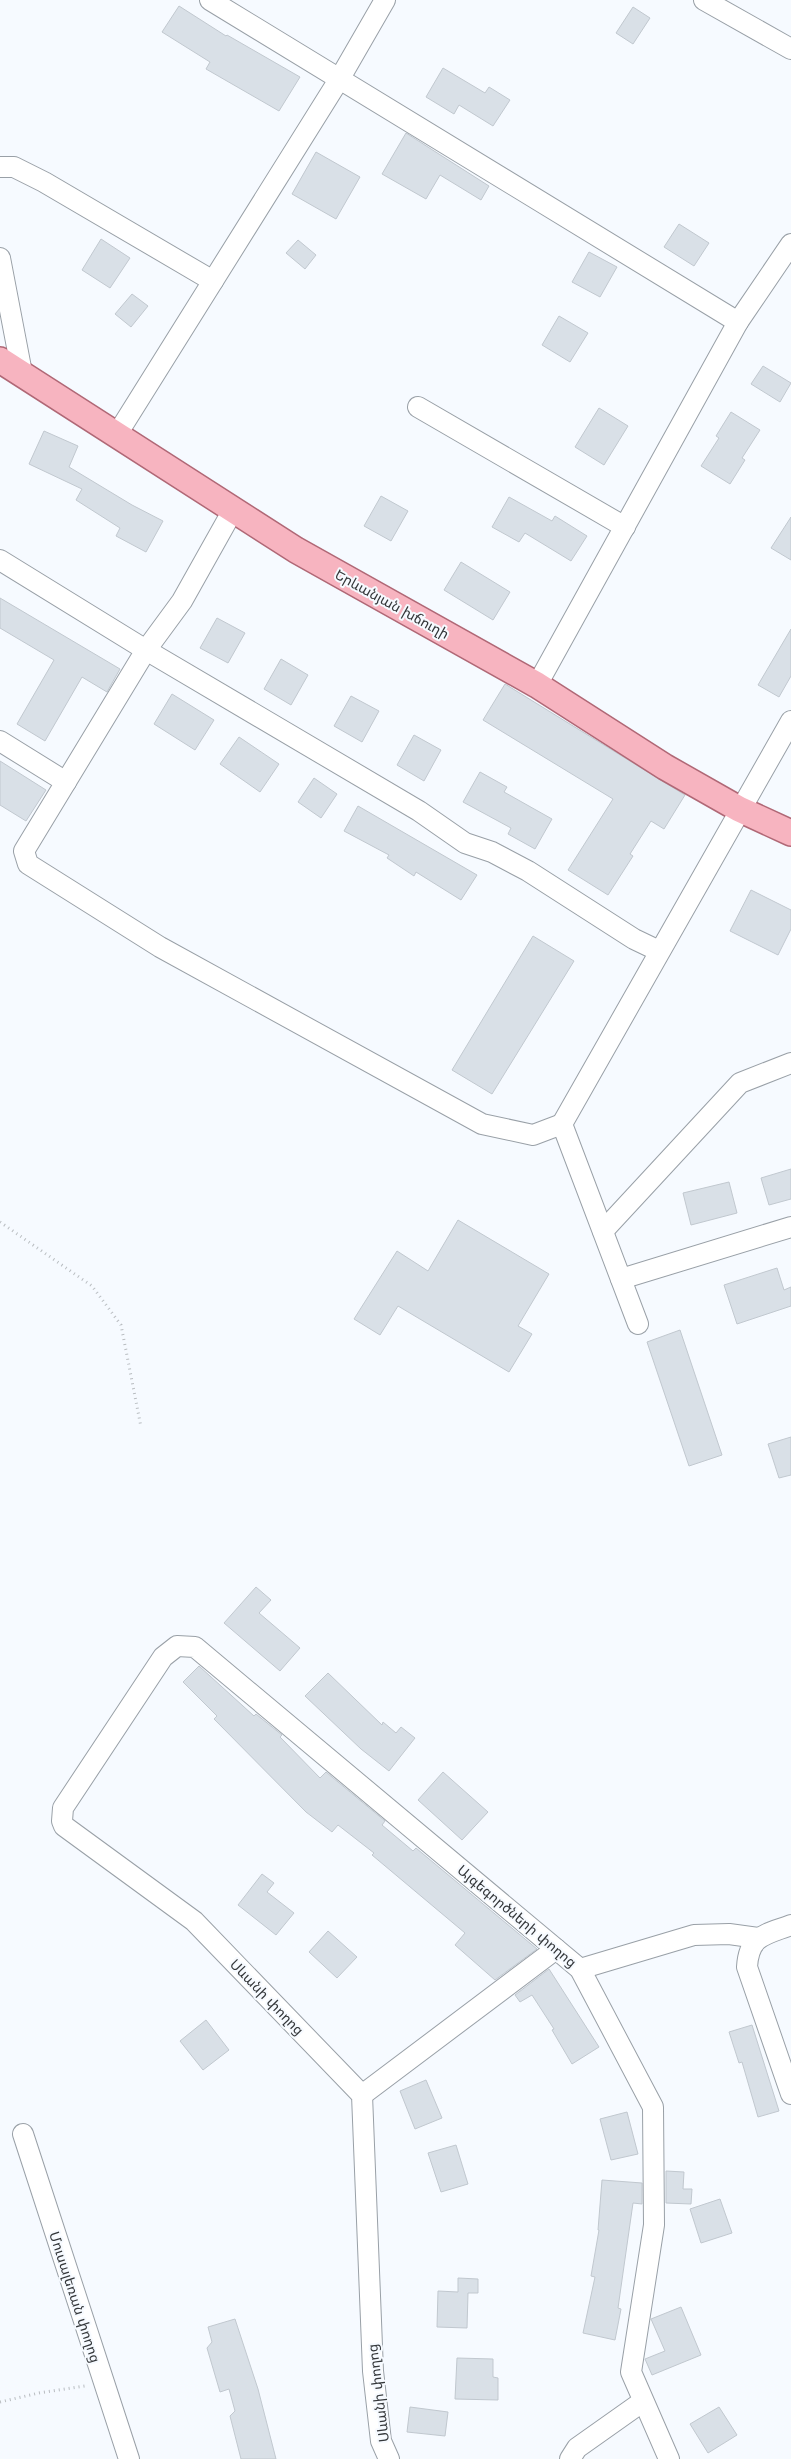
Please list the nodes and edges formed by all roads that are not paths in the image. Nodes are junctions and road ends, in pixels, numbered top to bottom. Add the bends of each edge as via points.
1 (210, 0) edge
2 (385, 0) edge
3 (704, 0) edge
4 (791, 49) edge
5 (340, 78) junction
6 (0, 167) edge
7 (791, 244) edge
8 (0, 258) edge
9 (213, 281) junction
10 (738, 322) junction
11 (0, 360) edge
12 (22, 373) junction
13 (418, 407) dead end
14 (116, 436) junction
15 (232, 510) junction
16 (625, 527) junction
17 (0, 560) edge
18 (146, 650) junction
19 (536, 685) junction
20 (791, 721) edge
21 (0, 741) edge
22 (66, 782) junction
23 (739, 809) junction
24 (791, 833) edge
25 (659, 950) junction
26 (791, 1063) edge
27 (562, 1124) junction
28 (791, 1227) edge
29 (603, 1231) junction
30 (621, 1279) junction
31 (638, 1324) dead end
32 (195, 1647) joint
33 (791, 1925) edge
34 (758, 1938) junction
35 (556, 1949) junction
36 (580, 1969) junction
37 (791, 2094) edge
38 (362, 2095) junction
39 (23, 2134) dead end
40 (642, 2402) junction
41 (129, 2459) edge
42 (389, 2459) edge
43 (570, 2459) edge
44 (669, 2459) edge

1 - 5 street
2 - 5 street
3 - 4 street
5 - 9 street
5 - 10 street
6 - 9 street via 14,167 44,182
7 - 10 street
8 - 12 street
9 - 14 street
10 - 16 street
11 - 12 main road, Երևանյան խճուղի
12 - 14 main road, Երևանյան խճուղի
13 - 16 street
14 - 15 main road, Երևանյան խճուղի
15 - 18 street via 182,601
15 - 19 main road, Երևանյան խճուղի via 296,550
16 - 19 street
17 - 18 street
18 - 22 street
18 - 25 street via 431,819 465,843 492,852 528,871 634,939
19 - 23 main road, Երևանյան խճուղի via 665,767
20 - 23 street
21 - 22 street
22 - 27 street via 24,851 28,864 36,872 160,947 482,1124 533,1135
23 - 24 main road, Երևանյան խճուղի
23 - 25 street
25 - 27 street
26 - 29 street via 740,1083
27 - 29 street
28 - 30 street
29 - 30 street
30 - 31 street
32 - 35 street, Այգեգործների փողոց
32 - 38 street, Սևանի փողոց via 178,1646 163,1657 63,1808 62,1821 64,1826 194,1921
33 - 34 street
34 - 36 street via 729,1934 694,1935
34 - 37 street via 751,1945 747,1967
35 - 36 street, Այգեգործների փողոց
35 - 38 street
36 - 40 street, Այգեգործների փողոց via 653,2107 654,2225 631,2372
38 - 42 street, Սևանի փողոց via 373,2371 382,2441
39 - 41 street, Մուսալեռան փողոց
40 - 43 street via 577,2448
40 - 44 street, Այգեգործների փողոց

